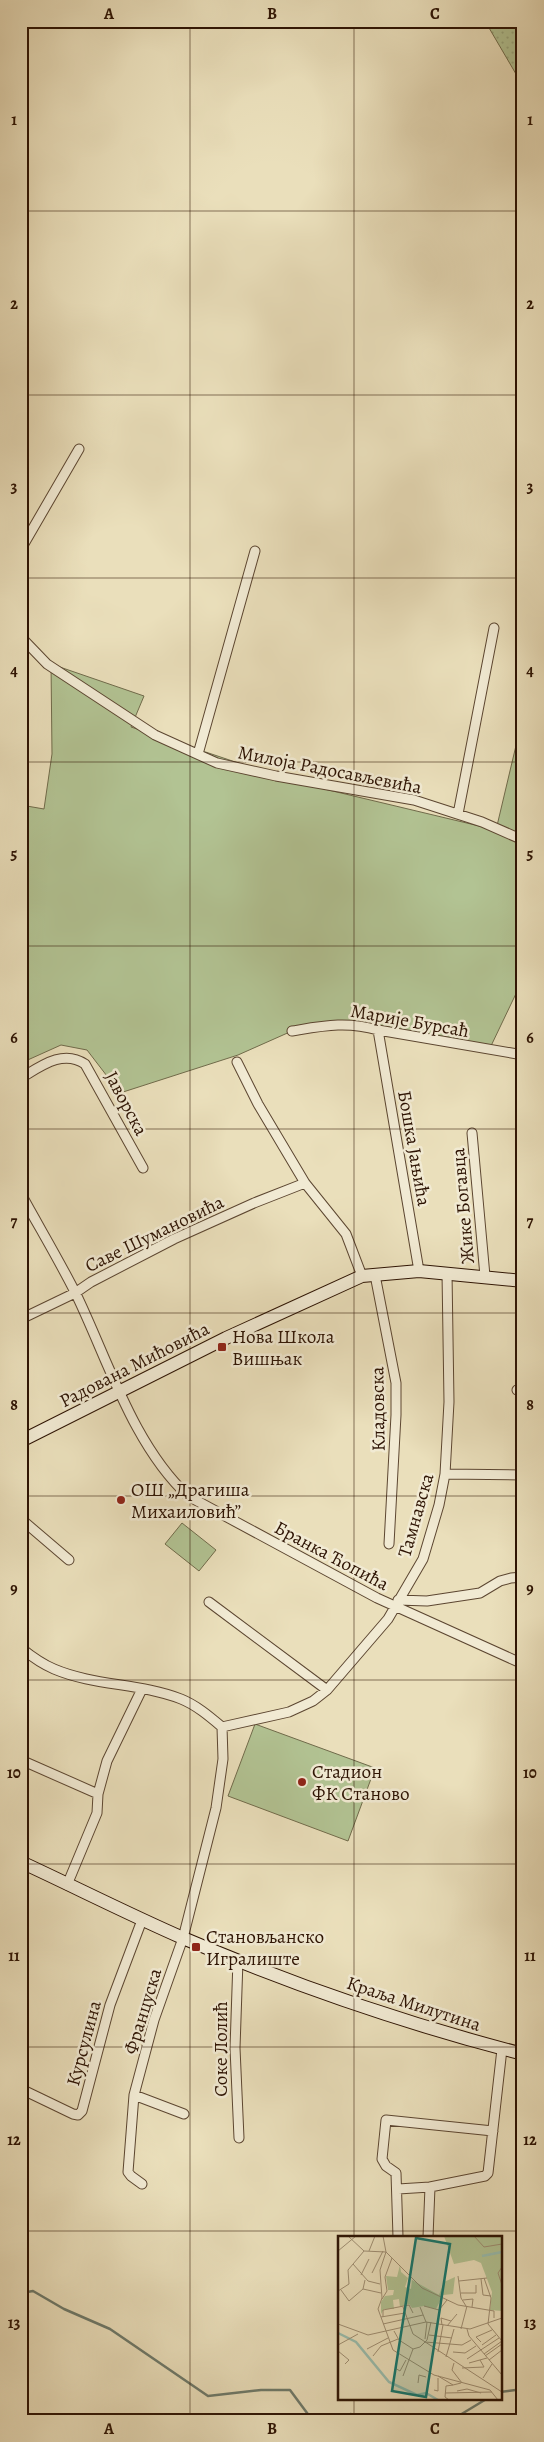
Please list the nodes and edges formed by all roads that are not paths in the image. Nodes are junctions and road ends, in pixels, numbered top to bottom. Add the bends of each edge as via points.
1 (79, 449) dead end
2 (21, 549) edge
3 (255, 551) dead end
4 (494, 628) dead end
5 (21, 637) edge
6 (198, 754) junction
7 (458, 814) junction
8 (523, 840) edge
9 (378, 1030) junction
10 (292, 1031) dead end
11 (523, 1055) edge
12 (237, 1062) dead end
13 (21, 1078) edge
14 (472, 1133) dead end
15 (143, 1168) dead end
16 (305, 1183) junction
17 (22, 1195) edge
18 (420, 1271) junction
19 (447, 1273) junction
20 (375, 1275) junction
21 (362, 1276) junction
22 (485, 1276) junction
23 (523, 1281) edge
24 (76, 1293) junction
25 (21, 1319) edge
26 (121, 1392) junction
27 (21, 1441) edge
28 (445, 1474) junction
29 (523, 1475) edge
30 (21, 1519) edge
31 (389, 1544) dead end
32 (69, 1560) dead end
33 (523, 1577) edge
34 (208, 1602) dead end
35 (397, 1604) junction
36 (21, 1648) edge
37 (523, 1664) edge
38 (142, 1689) junction
39 (327, 1690) junction
40 (222, 1727) junction
41 (21, 1760) edge
42 (98, 1794) junction
43 (21, 1862) edge
44 (67, 1885) junction
45 (142, 1920) junction
46 (183, 1938) junction
47 (238, 1960) junction
48 (502, 2049) junction
49 (523, 2054) edge
50 (21, 2089) edge
51 (134, 2095) junction
52 (184, 2114) dead end
53 (493, 2131) junction
54 (239, 2138) dead end
55 (142, 2184) dead end
56 (430, 2186) junction
57 (398, 2189) junction
58 (398, 2236) edge
59 (428, 2236) edge

1 - 2 street
3 - 6 street
4 - 7 street
5 - 6 street, Милоја Радосављевића via 47,664 155,735
6 - 7 street, Милоја Радосављевића via 217,763 414,800
7 - 8 street, Милоја Радосављевића
9 - 10 street, Марије Бурсаћ via 343,1024
9 - 11 street, Марије Бурсаћ
9 - 18 street, Бошка Јањића
12 - 16 street
13 - 15 street, Јаворска via 59,1058 78,1058 91,1071
14 - 22 street, Жике Богавца
16 - 21 street via 346,1234
16 - 24 street, Саве Шумановића via 174,1239
17 - 24 street, Бранка Ћопића
18 - 19 street, Радована Мићовића
18 - 20 street, Радована Мићовића
19 - 22 street, Радована Мићовића
19 - 28 street, Тамнавска via 449,1402
20 - 21 street, Радована Мићовића
20 - 31 street, Кладовска via 396,1383
21 - 26 street, Радована Мићовића via 226,1338
22 - 23 street, Радована Мићовића
24 - 25 street, Саве Шумановића
24 - 26 street, Бранка Ћопића
26 - 27 street, Радована Мићовића
26 - 35 street, Бранка Ћопића via 157,1459 188,1496
28 - 29 street
28 - 35 street, Тамнавска via 423,1559
30 - 32 street
33 - 35 street via 500,1582 480,1593
34 - 39 street
35 - 37 street, Бранка Ћопића
35 - 39 street, Тамнавска
36 - 38 street via 52,1669
38 - 40 street via 189,1703
38 - 42 street via 112,1750
39 - 40 street, Тамнавска via 313,1701 289,1712
40 - 46 street, Француска via 223,1759 216,1808
41 - 42 street
42 - 44 street via 97,1813
43 - 44 street, Краља Милутина
44 - 45 street, Краља Милутина
45 - 46 street, Краља Милутина
45 - 50 street, Курсулина via 110,2005 82,2111 72,2114
46 - 47 street, Краља Милутина
46 - 51 street, Француска via 154,2020
47 - 48 street, Краља Милутина via 409,2023
47 - 54 street, Соке Лолић via 235,2099
48 - 49 street, Краља Милутина
48 - 53 street
51 - 52 street
51 - 55 street, Француска via 128,2172
53 - 56 street via 485,2176
53 - 57 street via 386,2120 382,2159 396,2173
56 - 57 street
56 - 59 street
57 - 58 street

